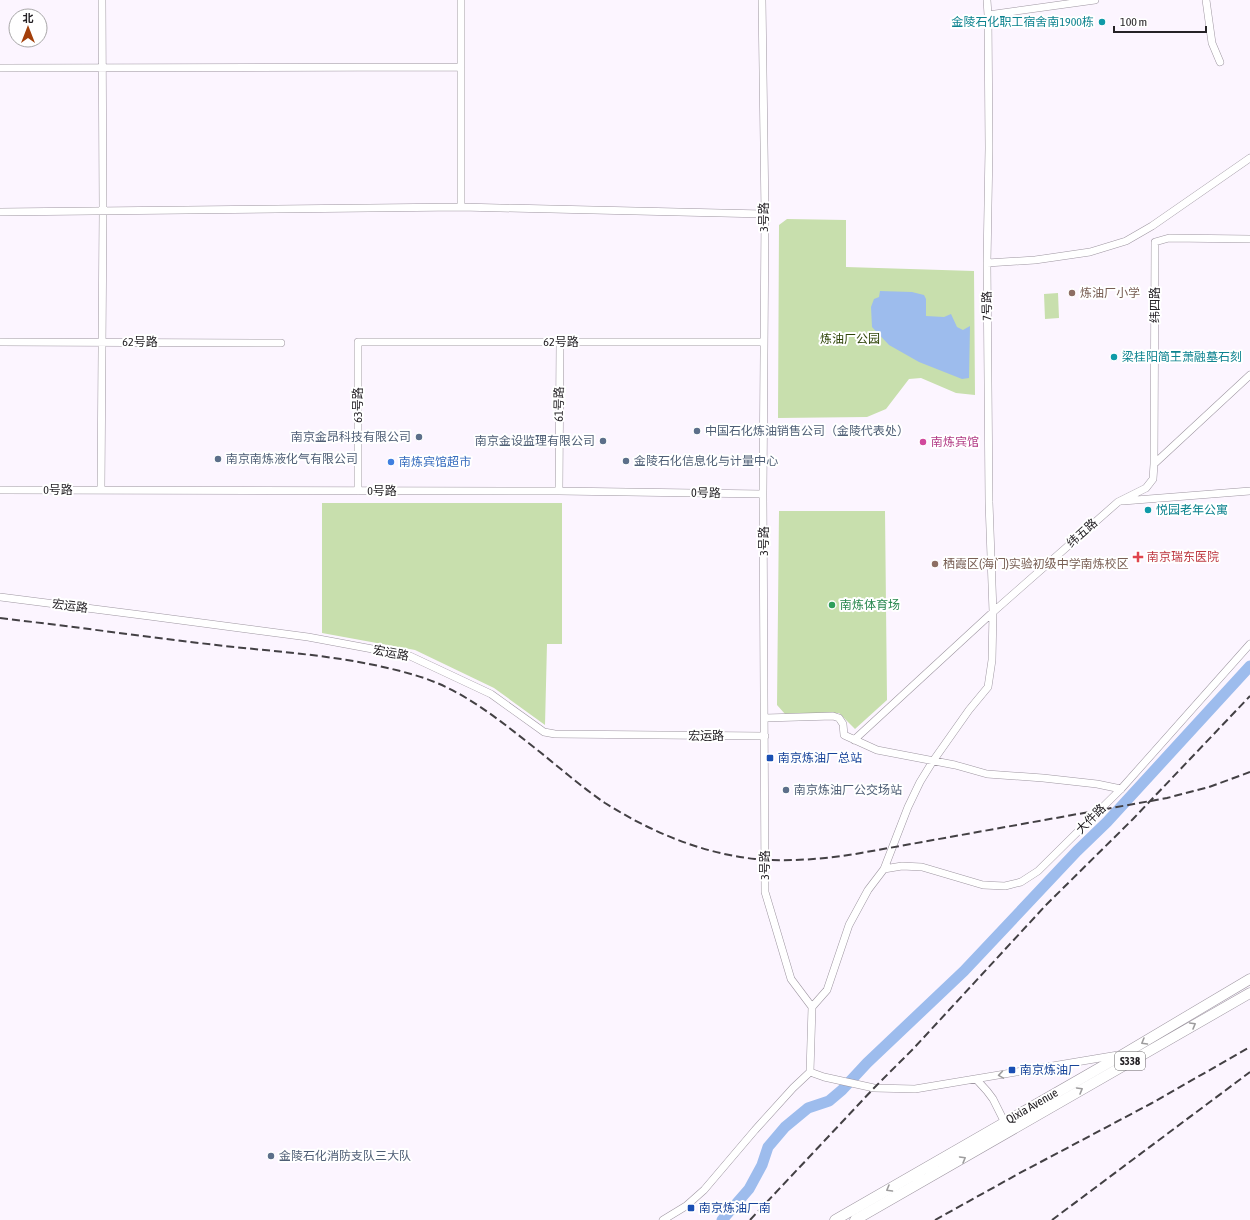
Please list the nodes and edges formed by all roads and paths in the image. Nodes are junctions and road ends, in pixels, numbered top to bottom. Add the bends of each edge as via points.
1 (102, 0) edge
2 (461, 0) edge
3 (762, 0) edge
4 (987, 0) edge
5 (1095, 0) edge
6 (1206, 0) edge
7 (988, 15) junction
8 (1220, 62) dead end
9 (461, 67) junction
10 (0, 68) edge
11 (102, 68) junction
12 (1250, 158) edge
13 (461, 207) junction
14 (103, 211) junction
15 (0, 212) edge
16 (765, 214) junction
17 (1250, 239) edge
18 (987, 263) junction
19 (0, 342) edge
20 (101, 342) junction
21 (358, 342) joint
22 (560, 342) junction
23 (764, 342) junction
24 (281, 343) dead end
25 (1250, 375) edge
26 (1154, 464) junction
27 (0, 490) edge
28 (101, 490) junction
29 (358, 491) junction
30 (559, 491) junction
31 (1250, 491) edge
32 (763, 494) junction
33 (1118, 502) junction
34 (0, 597) edge
35 (993, 612) junction
36 (1250, 644) edge
37 (765, 718) junction
38 (765, 736) junction
39 (854, 740) junction
40 (933, 761) junction
41 (1121, 789) junction
42 (884, 869) junction
43 (1250, 980) edge
44 (1250, 992) edge
45 (812, 1007) junction
46 (1122, 1055) junction
47 (810, 1072) junction
48 (976, 1079) junction
49 (1004, 1122) junction
50 (1010, 1131) junction
51 (663, 1220) edge
52 (834, 1220) edge
53 (855, 1220) edge

1 - 11 street
2 - 9 street
3 - 16 street, 3号路
4 - 7 street, 7号路
5 - 7 street
6 - 8 street via 1212,43
7 - 18 street, 7号路
9 - 11 street
9 - 13 street
10 - 11 street
11 - 14 street
12 - 18 street via 1126,241 1090,252 1035,260
13 - 14 street
13 - 16 street
14 - 15 street
14 - 20 street
16 - 23 street, 3号路
17 - 26 street, 纬四路 via 1169,238 1155,242
18 - 35 street, 7号路 via 989,502
19 - 20 street, 62号路
20 - 24 street, 62号路
20 - 28 street
21 - 22 street, 62号路
21 - 29 street, 63号路
22 - 23 street, 62号路
22 - 30 street, 61号路
23 - 32 street, 3号路
25 - 26 street
26 - 33 street, 纬五路 via 1153,479 1146,488
27 - 28 street, 0号路
28 - 29 street, 0号路
29 - 30 street, 0号路
30 - 32 street, 0号路
31 - 33 street
32 - 37 street, 3号路
33 - 35 street, 纬五路
34 - 38 street, 宏运路 via 300,636 410,656 492,694 544,732 555,734
35 - 39 street, 纬五路
35 - 40 street, 7号路 via 992,660 988,687
36 - 41 street, 大件路
37 - 38 street, 3号路
37 - 39 street via 833,716 839,718 844,736
38 - 45 street, 3号路 via 765,892 792,979
39 - 40 street via 877,750
40 - 41 street via 987,774 1097,784
40 - 42 street, 7号路 via 908,808
41 - 42 street, 大件路 via 1038,871 1021,882 1005,886 983,885 922,867 902,866
42 - 45 street, 7号路 via 868,890 849,925 827,990
43 -> 46 main road, Qixia Avenue / S338
50 -> 44 main road, Qixia Avenue / S338
45 - 47 street
46 -> 48 street
46 - 49 main road, Qixia Avenue / S338
47 - 48 street via 874,1088 915,1089
47 - 51 street via 755,1130 704,1190 686,1206
48 - 49 street via 993,1099
49 - 50 street
49 -> 52 main road, Qixia Avenue / S338
53 -> 50 main road, Qixia Avenue / S338

